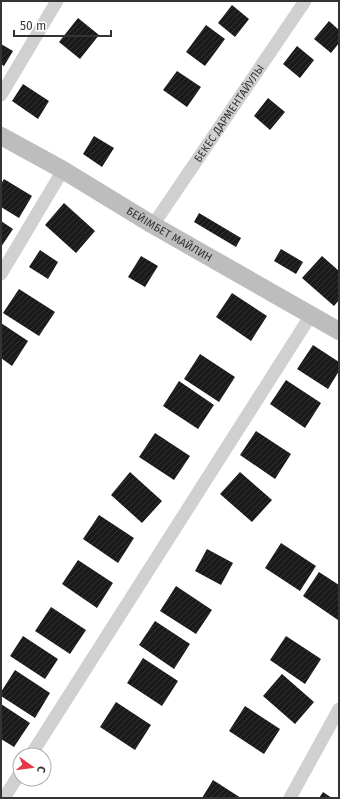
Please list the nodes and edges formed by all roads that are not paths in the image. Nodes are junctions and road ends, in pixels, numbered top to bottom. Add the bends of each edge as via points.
1 (57, 1) edge
2 (305, 1) edge
3 (1, 95) edge
4 (1, 136) edge
5 (63, 170) junction
6 (154, 226) junction
7 (1, 274) edge
8 (312, 315) junction
9 (338, 327) edge
10 (339, 709) edge
11 (36, 747) edge
12 (12, 786) edge
13 (4, 798) edge
14 (290, 798) edge

1 - 3 street
2 - 6 street, БЕКЕС ДАРМЕНТАЙУЛЫ
4 - 5 street, БЕЙІМБЕТ МАЙЛИН
5 - 6 street, БЕЙІМБЕТ МАЙЛИН
5 - 7 street
6 - 8 street, БЕЙІМБЕТ МАЙЛИН
8 - 9 street, БЕЙІМБЕТ МАЙЛИН
8 - 11 street
10 - 14 street
12 - 13 street

